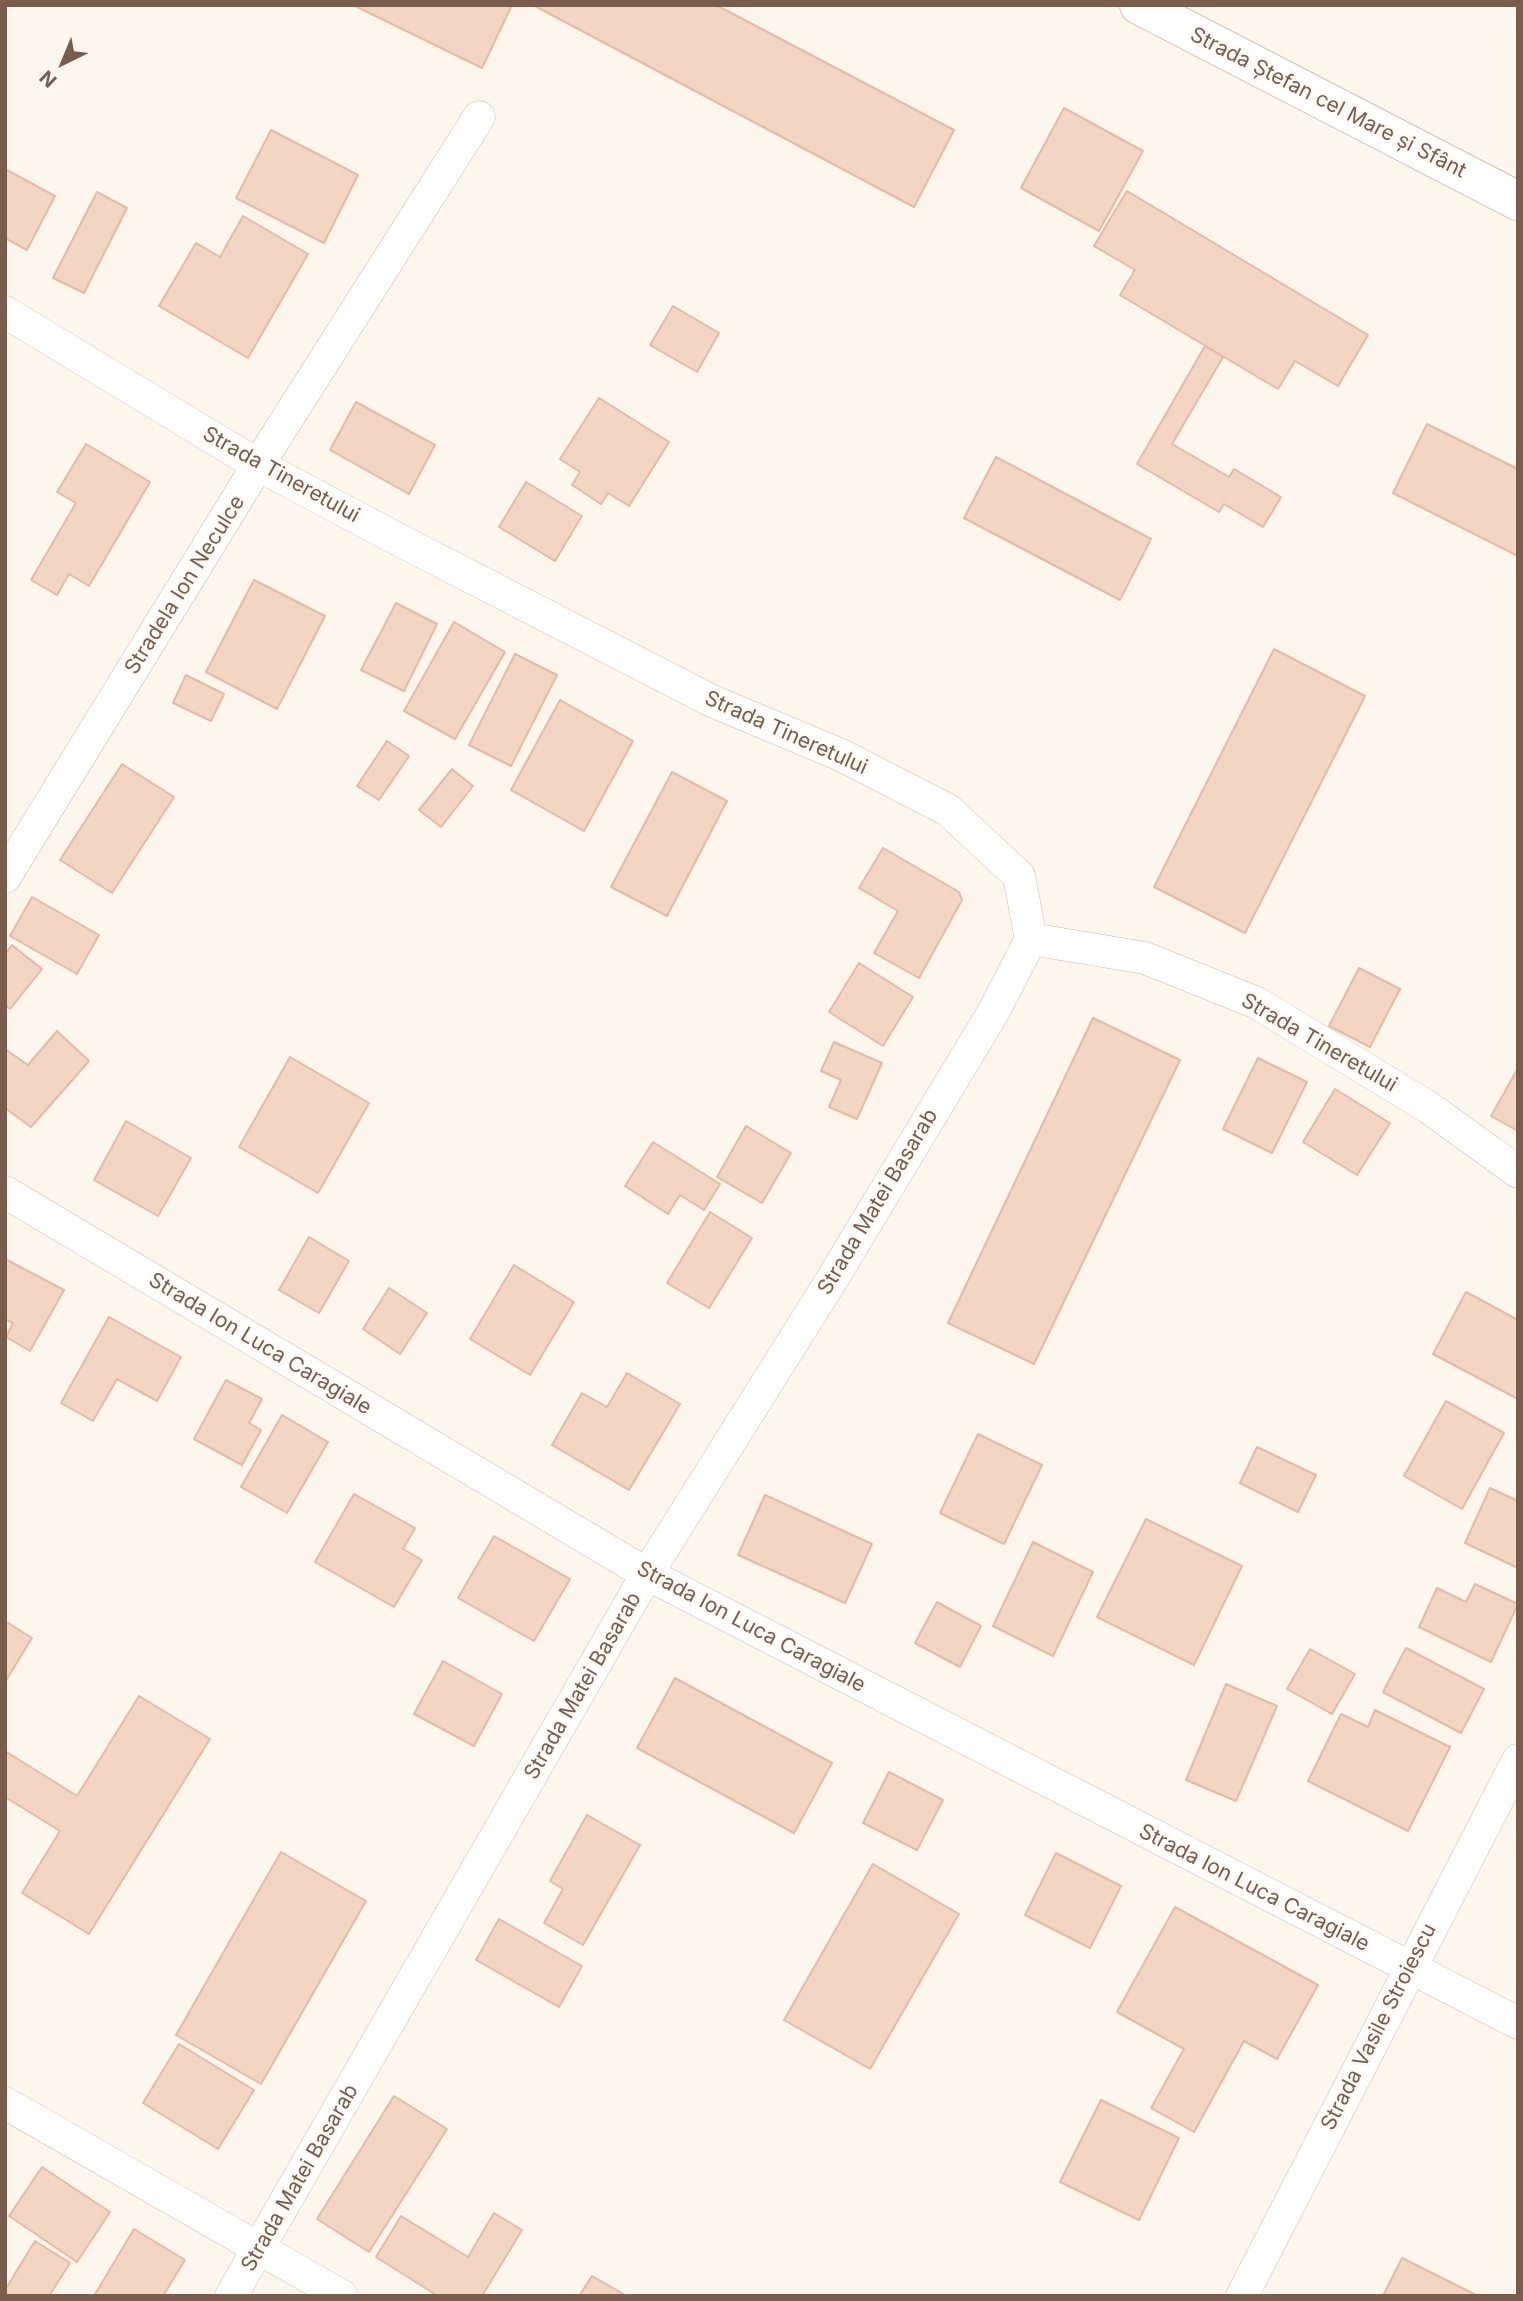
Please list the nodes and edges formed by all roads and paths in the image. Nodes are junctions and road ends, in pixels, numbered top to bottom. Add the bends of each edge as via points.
1 (1139, 5) edge
2 (479, 117) dead end
3 (1518, 201) edge
4 (5, 312) edge
5 (258, 466) junction
6 (5, 877) edge
7 (1031, 939) junction
8 (1518, 1172) edge
9 (5, 1192) edge
10 (647, 1574) junction
11 (1518, 1760) edge
12 (1409, 1968) junction
13 (1518, 2023) edge
14 (5, 2103) edge
15 (260, 2248) junction
16 (231, 2296) edge
17 (342, 2296) edge
18 (1242, 2296) edge

1 - 3 main road, Strada Ștefan cel Mare și Sfânt
2 - 5 street, Stradela Ion Neculce
4 - 5 street, Strada Tineretului
5 - 6 street, Stradela Ion Neculce
5 - 7 street, Strada Tineretului via 712,701 841,755 948,810 1019,876
7 - 8 street, Strada Tineretului via 1144,958 1257,1003 1427,1107
7 - 10 street, Strada Matei Basarab via 994,1011 845,1258
9 - 10 street, Strada Ion Luca Caragiale
10 - 12 street, Strada Ion Luca Caragiale
10 - 15 street, Strada Matei Basarab
11 - 12 street, Strada Vasile Stroiescu
12 - 13 street, Strada Ion Luca Caragiale
12 - 18 street, Strada Vasile Stroiescu
14 - 15 street
15 - 16 street, Strada Matei Basarab
15 - 17 street

